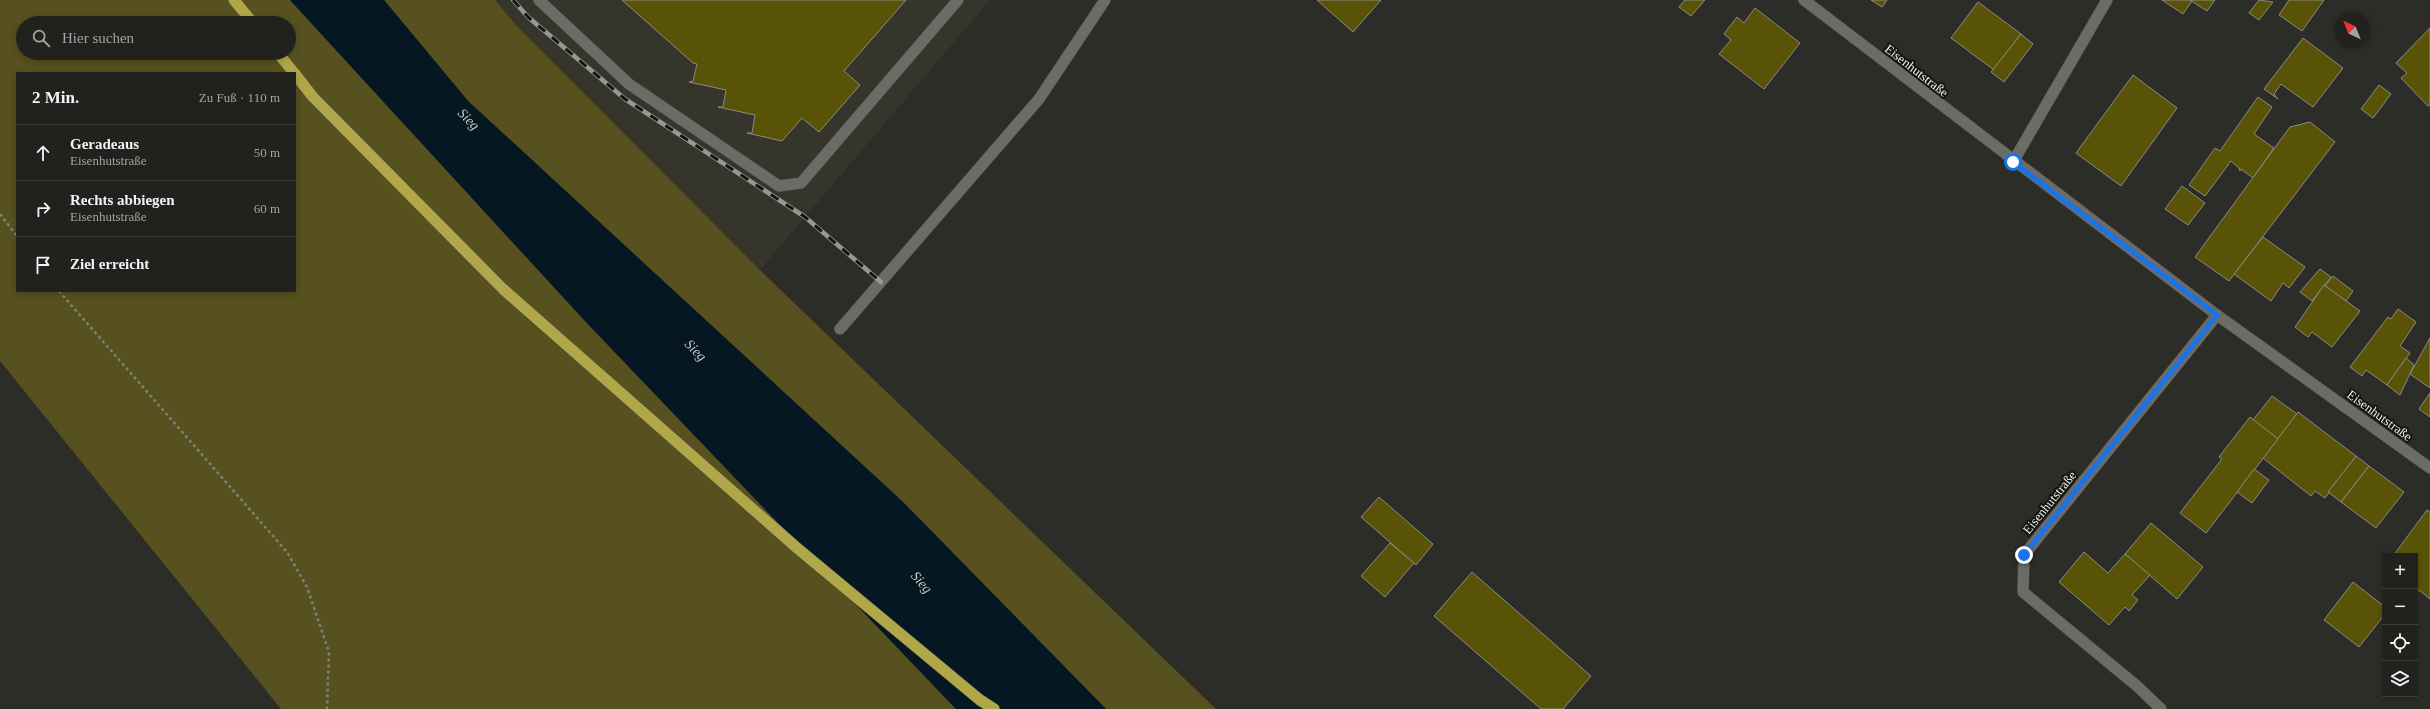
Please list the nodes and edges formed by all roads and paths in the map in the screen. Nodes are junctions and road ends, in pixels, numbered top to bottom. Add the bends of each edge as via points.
1 (234, 0) edge
2 (539, 0) edge
3 (958, 0) edge
4 (1105, 0) edge
5 (1804, 0) edge
6 (2107, 0) edge
7 (247, 16) edge
8 (284, 60) edge
9 (293, 72) edge
10 (296, 75) edge
11 (2013, 162) junction
12 (0, 214) edge
13 (16, 235) edge
14 (60, 292) edge
15 (2217, 315) junction
16 (840, 329) dead end
17 (2430, 468) edge
18 (327, 709) edge
19 (994, 709) edge
20 (2161, 709) edge

1 - 7 highway
2 - 3 street via 629,84 779,186 801,183
4 - 16 street via 1039,99
5 - 11 street, Eisenhutstraße
6 - 11 street
8 - 9 highway
10 - 19 highway via 313,97 503,289 797,548
11 - 15 street, Eisenhutstraße
12 - 13 path
14 - 18 path via 287,552 307,587 329,652
15 - 17 street, Eisenhutstraße
15 - 20 street, Eisenhutstraße via 2024,555 2023,592 2137,686

